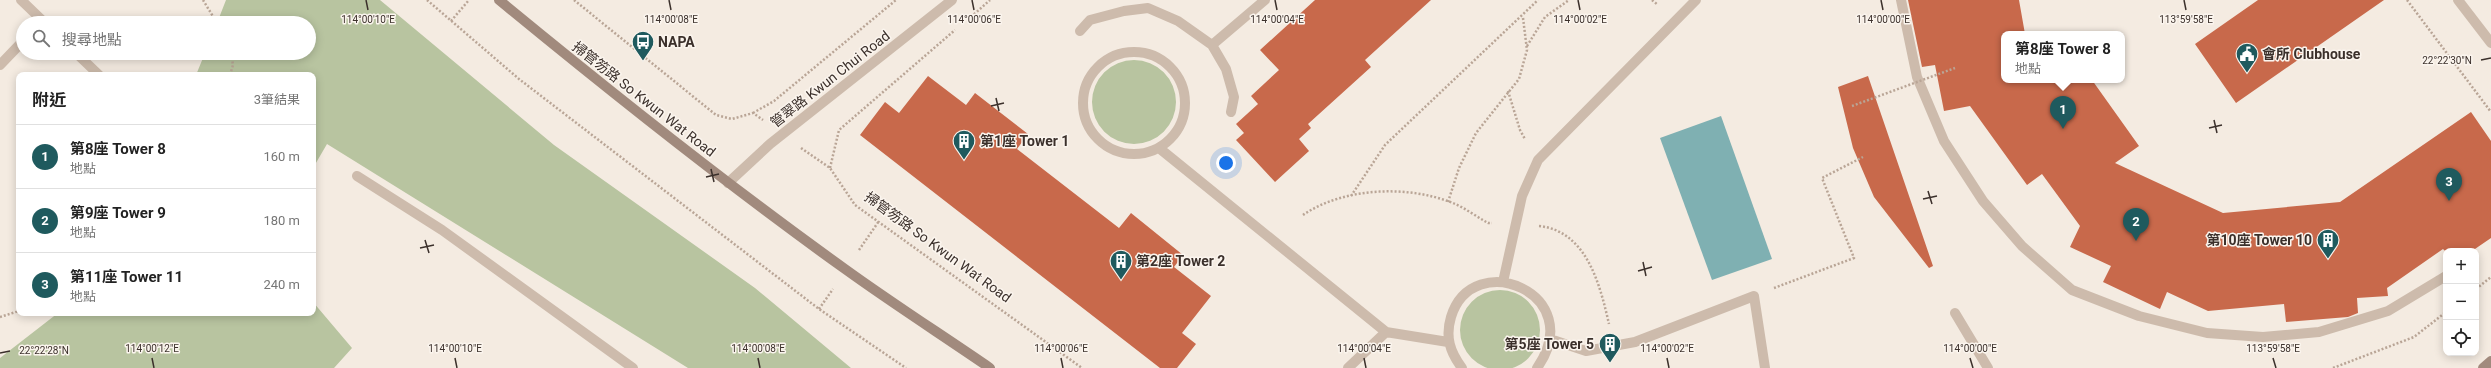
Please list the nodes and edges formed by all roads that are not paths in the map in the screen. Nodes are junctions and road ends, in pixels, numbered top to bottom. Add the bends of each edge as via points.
1 (21, 0) edge
2 (499, 0) edge
3 (952, 0) edge
4 (1265, 0) edge
5 (1696, 0) edge
6 (1901, 0) edge
7 (2458, 0) edge
8 (37, 16) edge
9 (1080, 32) dead end
10 (2491, 43) edge
11 (1212, 45) junction
12 (16, 48) edge
13 (83, 60) edge
14 (0, 65) edge
15 (96, 72) edge
16 (1231, 112) dead end
17 (1159, 148) junction
18 (357, 176) dead end
19 (728, 182) junction
20 (2443, 278) edge
21 (1503, 282) junction
22 (1955, 314) dead end
23 (1386, 332) junction
24 (1550, 339) junction
25 (1448, 342) junction
26 (2491, 361) edge
27 (633, 368) edge
28 (990, 368) edge
29 (1348, 368) edge
30 (1462, 368) edge
31 (1537, 368) edge
32 (1765, 368) edge
33 (1988, 368) edge
34 (2483, 368) edge

1 - 8 street
2 - 19 street, 掃管笏路 So Kwun Wat Road via 624,103
3 - 19 street, 管翠路 Kwun Chui Road via 782,134
4 - 11 street
5 - 21 street via 1538,160 1522,196
6 - 20 street via 1917,77 1944,141 1983,201 2022,246 2072,290 2139,316 2207,333 2263,338 2319,332 2388,311
7 - 10 street
9 - 11 street via 1090,20 1148,8 1178,21
11 - 16 street via 1226,69 1234,97
12 - 14 street
13 - 15 street
17 - 17 street via 1144,154 1112,150 1099,141 1089,128 1083,113 1082,97 1087,81 1096,68 1110,57 1127,52 1145,52 1172,62 1183,86 1186,104 1182,121 1173,137
17 - 23 street
18 - 27 street via 442,230
19 - 28 street, 掃管笏路 So Kwun Wat Road via 846,270
21 - 24 street via 1519,286 1533,294 1544,307 1550,322
21 - 25 street via 1488,283 1473,289 1461,299 1453,311 1448,326
22 - 33 street
23 - 25 street
23 - 29 street
24 - 31 street via 1546,354
24 - 32 street via 1586,351 1635,342 1754,296
25 - 30 street
26 - 34 street

